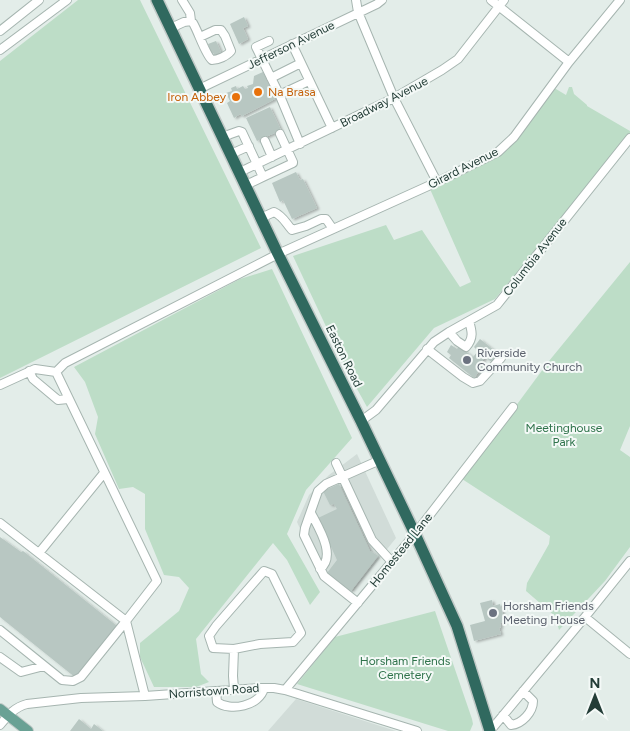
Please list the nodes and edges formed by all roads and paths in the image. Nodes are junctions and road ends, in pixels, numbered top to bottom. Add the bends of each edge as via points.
1 (39, 0) edge
2 (66, 0) edge
3 (157, 0) edge
4 (182, 0) edge
5 (356, 0) edge
6 (382, 0) edge
7 (491, 0) edge
8 (620, 0) edge
9 (501, 3) edge
10 (358, 12) junction
11 (191, 21) junction
12 (171, 28) junction
13 (0, 31) edge
14 (200, 37) dead end
15 (269, 41) dead end
16 (292, 44) junction
17 (0, 50) edge
18 (262, 59) junction
19 (569, 62) junction
20 (301, 63) junction
21 (271, 78) junction
22 (309, 81) junction
23 (199, 89) junction
24 (279, 95) junction
25 (394, 98) junction
26 (332, 128) junction
27 (280, 134) dead end
28 (222, 137) junction
29 (630, 138) edge
30 (265, 142) dead end
31 (300, 144) junction
32 (249, 146) junction
33 (288, 150) junction
34 (231, 154) junction
35 (272, 157) junction
36 (257, 164) junction
37 (240, 172) junction
38 (263, 177) junction
39 (436, 182) junction
40 (246, 185) junction
41 (261, 218) junction
42 (333, 229) junction
43 (278, 254) junction
44 (469, 321) junction
45 (449, 332) junction
46 (427, 349) junction
47 (501, 358) dead end
48 (29, 371) junction
49 (56, 372) junction
50 (0, 385) edge
51 (68, 399) junction
52 (513, 407) dead end
53 (361, 421) junction
54 (380, 460) junction
55 (336, 463) dead end
56 (104, 473) junction
57 (342, 477) junction
58 (311, 513) junction
59 (0, 523) edge
60 (415, 534) junction
61 (39, 553) junction
62 (630, 561) edge
63 (392, 562) junction
64 (320, 569) junction
65 (358, 603) junction
66 (585, 617) junction
67 (126, 621) junction
68 (0, 630) edge
69 (234, 649) junction
70 (630, 654) edge
71 (0, 657) edge
72 (44, 666) junction
73 (264, 688) junction
74 (234, 690) junction
75 (286, 690) junction
76 (216, 691) junction
77 (523, 691) junction
78 (145, 696) junction
79 (4, 712) edge
80 (503, 715) junction
81 (0, 725) edge
82 (514, 728) edge
83 (28, 731) edge
84 (417, 731) edge
85 (490, 731) edge

1 - 13 street
2 - 17 street
3 - 12 highway, Easton Road
4 - 11 street
5 - 10 street
6 - 10 street, Jefferson Avenue
7 - 9 street
8 - 19 street, Girard Avenue
9 - 19 street
9 - 25 street, Broadway Avenue via 458,58
10 - 16 street, Jefferson Avenue
10 - 25 street
11 - 12 street
11 - 14 street
12 - 23 highway, Easton Road
15 - 18 street via 256,47
16 - 18 street, Jefferson Avenue
16 - 20 street
18 - 21 street
18 - 23 street, Jefferson Avenue
19 - 39 street, Girard Avenue via 506,145
20 - 21 street
20 - 22 street
21 - 24 street
22 - 24 street
22 - 26 street
23 - 28 highway, Easton Road
24 - 31 street
25 - 26 street, Broadway Avenue
25 - 39 street
26 - 31 street, Broadway Avenue
27 - 33 street
28 - 32 street via 239,131
28 - 34 highway, Easton Road
29 - 44 street, Columbia Avenue via 498,305
30 - 35 street
31 - 33 street, Broadway Avenue
32 - 34 street
32 - 36 street
33 - 35 street, Broadway Avenue
33 - 38 street via 292,164
34 - 37 highway, Easton Road
35 - 36 street, Broadway Avenue
36 - 37 street, Broadway Avenue
36 - 38 street
37 - 40 highway, Easton Road
38 - 40 street
39 - 42 street, Girard Avenue
40 - 41 highway, Easton Road
41 - 42 street via 274,212 282,216 292,230 320,218 326,219
41 - 43 highway, Easton Road
42 - 43 street, Girard Avenue
43 - 49 street, Girard Avenue via 65,363
43 - 53 highway, Easton Road
44 - 45 street, Columbia Avenue
44 - 45 street via 473,334 466,347
45 - 46 street, Columbia Avenue
46 - 47 street via 473,383 480,381
46 - 53 street, Columbia Avenue via 376,410
48 - 49 street
48 - 50 street
48 - 51 street via 33,380 58,400
49 - 51 street
51 - 56 street
52 - 60 street, Homestead Lane
53 - 54 highway, Easton Road
54 - 57 street
54 - 60 highway, Easton Road
55 - 57 street
56 - 61 street
56 - 67 street via 157,581
57 - 58 street via 318,491
57 - 63 street via 372,540
58 - 64 street via 304,535
58 - 64 street via 327,551
59 - 61 street
60 - 63 street, Homestead Lane
60 - 85 highway, Easton Road via 457,626
61 - 67 street
62 - 66 street
63 - 65 street, Homestead Lane
64 - 65 street via 324,576
65 - 75 street, Homestead Lane
66 - 70 street
66 - 77 street
67 - 72 street via 78,680 62,680
67 - 78 street
68 - 72 street
69 - 69 street via 214,648 209,636 264,571 272,574 301,633 293,642
69 - 74 street
71 - 72 street via 21,672
73 - 74 street, Norristown Road
73 - 75 street, Norristown Road
73 - 76 street via 263,694 245,706 221,705 217,702
74 - 76 street, Norristown Road
75 - 84 street, Norristown Road
76 - 78 street, Norristown Road
77 - 80 street
77 - 82 street via 533,701 533,706
78 - 79 street, Norristown Road via 27,704
79 - 81 street
79 - 83 main road
80 - 82 street
80 - 85 street

